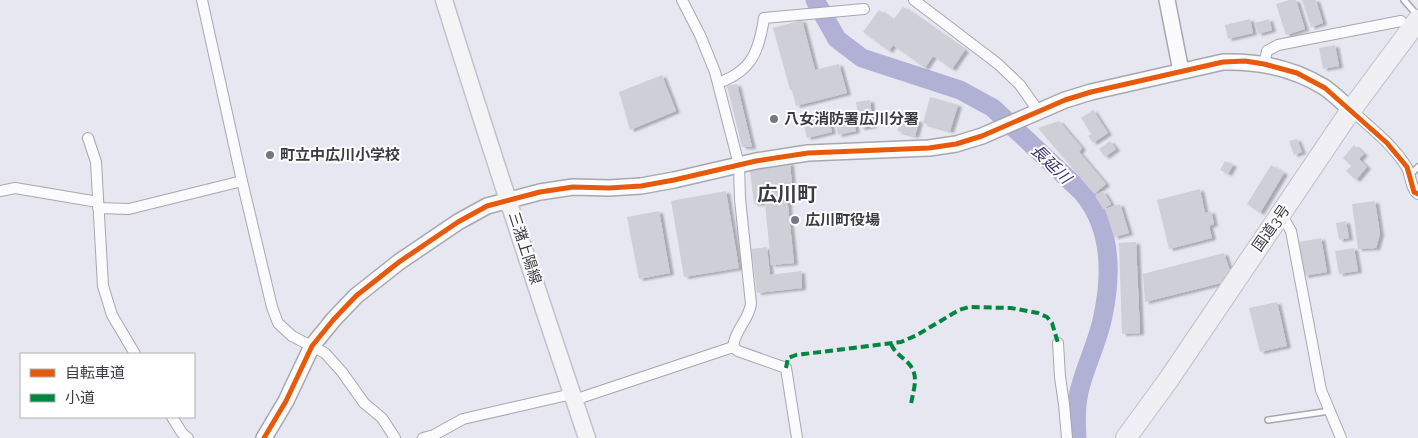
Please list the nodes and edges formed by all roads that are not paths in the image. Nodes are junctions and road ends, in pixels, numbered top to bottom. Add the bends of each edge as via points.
1 (202, 0) edge
2 (444, 0) edge
3 (682, 0) edge
4 (914, 0) edge
5 (1166, 0) edge
6 (1404, 0) edge
7 (864, 9) dead end
8 (1412, 19) edge
9 (1264, 64) junction
10 (1181, 71) junction
11 (718, 83) junction
12 (1351, 110) junction
13 (1039, 112) junction
14 (88, 138) dead end
15 (739, 165) junction
16 (1418, 168) edge
17 (1410, 176) junction
18 (242, 181) junction
19 (0, 191) edge
20 (1418, 194) edge
21 (509, 200) junction
22 (98, 205) junction
23 (1281, 214) junction
24 (1058, 344) dead end
25 (312, 346) junction
26 (733, 347) junction
27 (134, 353) edge
28 (573, 397) junction
29 (1330, 411) junction
30 (173, 418) edge
31 (1268, 420) dead end
32 (188, 438) edge
33 (264, 438) edge
34 (395, 438) edge
35 (423, 438) edge
36 (587, 438) edge
37 (797, 438) edge
38 (1067, 438) edge
39 (1126, 438) edge
40 (1341, 438) edge

1 - 18 street
2 - 21 main road, 三潴上陽線
3 - 11 street via 700,34
4 - 13 street via 998,64 1020,85
5 - 10 street
6 - 8 lane
7 - 11 street via 764,18 755,54 745,68
8 - 9 street via 1278,45 1266,51
8 - 12 highway, 国道3号
9 - 10 street via 1223,62
9 - 12 street via 1298,74 1325,88
10 - 13 street via 1091,92
11 - 15 street
12 - 17 street via 1387,143 1407,167
12 - 23 highway, 国道3号
13 - 15 street via 956,144 808,153
14 - 22 street via 96,162
15 - 21 street via 641,186 573,188
15 - 26 street via 751,304 749,315 734,337
16 - 17 lane
17 - 20 street via 1414,192
18 - 22 street via 129,209
18 - 25 street via 278,323 292,336
19 - 22 street via 15,188
21 - 25 street via 487,206 458,222 399,262 356,296
21 - 28 main road, 三潴上陽線
22 - 27 street via 103,286 112,315
23 - 29 street via 1291,231 1321,390
23 - 39 highway, 国道3号
24 - 38 street
25 - 33 street
25 - 34 street via 325,353 364,402 382,418
26 - 28 street
26 - 37 street via 786,368
28 - 35 street via 463,419
28 - 36 main road, 三潴上陽線
29 - 31 lane
29 - 40 street
30 - 32 street

